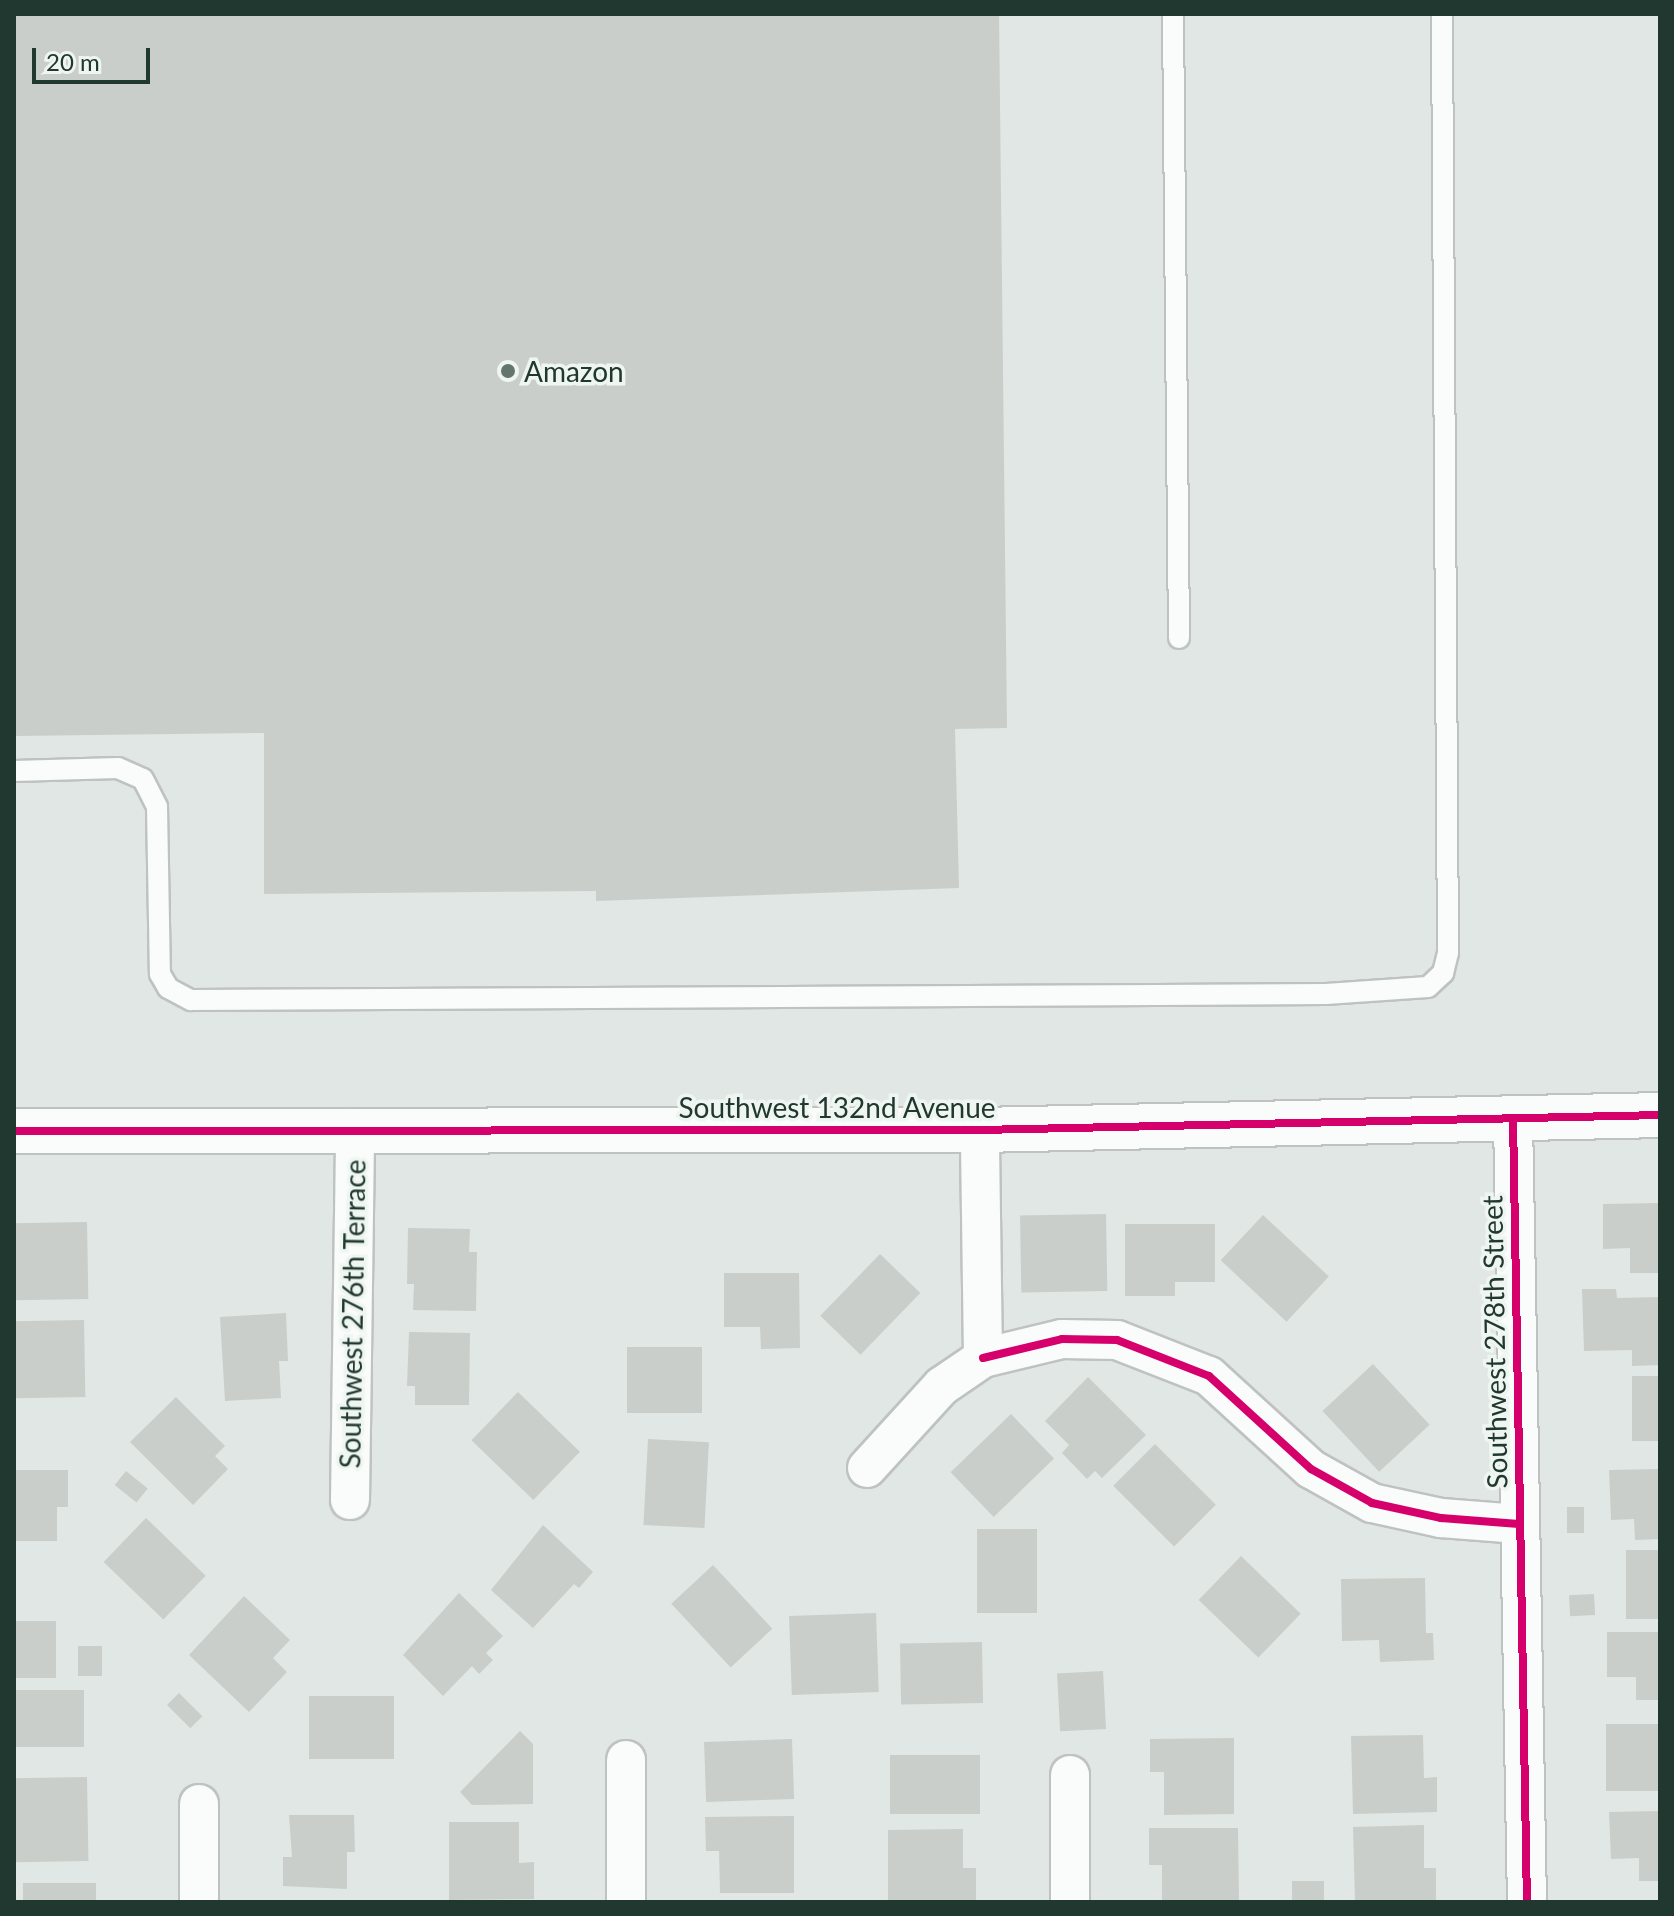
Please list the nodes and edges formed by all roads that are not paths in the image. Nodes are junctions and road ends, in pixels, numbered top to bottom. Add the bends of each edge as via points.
1 (1173, 14) edge
2 (1442, 14) edge
3 (1179, 638) dead end
4 (14, 771) edge
5 (1660, 1115) edge
6 (1513, 1118) junction
7 (355, 1128) junction
8 (980, 1130) junction
9 (14, 1131) edge
10 (983, 1358) junction
11 (867, 1468) dead end
12 (350, 1500) dead end
13 (1519, 1524) junction
14 (626, 1760) dead end
15 (1070, 1775) dead end
16 (199, 1804) dead end
17 (199, 1902) edge
18 (626, 1902) edge
19 (1070, 1902) edge
20 (1527, 1902) edge

1 - 3 lane
2 - 4 lane via 1448,953 1443,973 1428,987 1311,994 203,1002 179,996 160,974 157,807 143,779 118,768
5 - 6 street, Southwest 132nd Avenue
6 - 8 street, Southwest 132nd Avenue
6 - 13 street, Southwest 278th Street
7 - 8 street, Southwest 132nd Avenue
7 - 9 street, Southwest 132nd Avenue
7 - 12 street, Southwest 276th Terrace
8 - 10 street
10 - 11 street via 942,1386
10 - 13 street via 1062,1339 1117,1340 1209,1376 1311,1469 1372,1503 1441,1518
13 - 20 street, Southwest 278th Street
14 - 18 street
15 - 19 street
16 - 17 street

